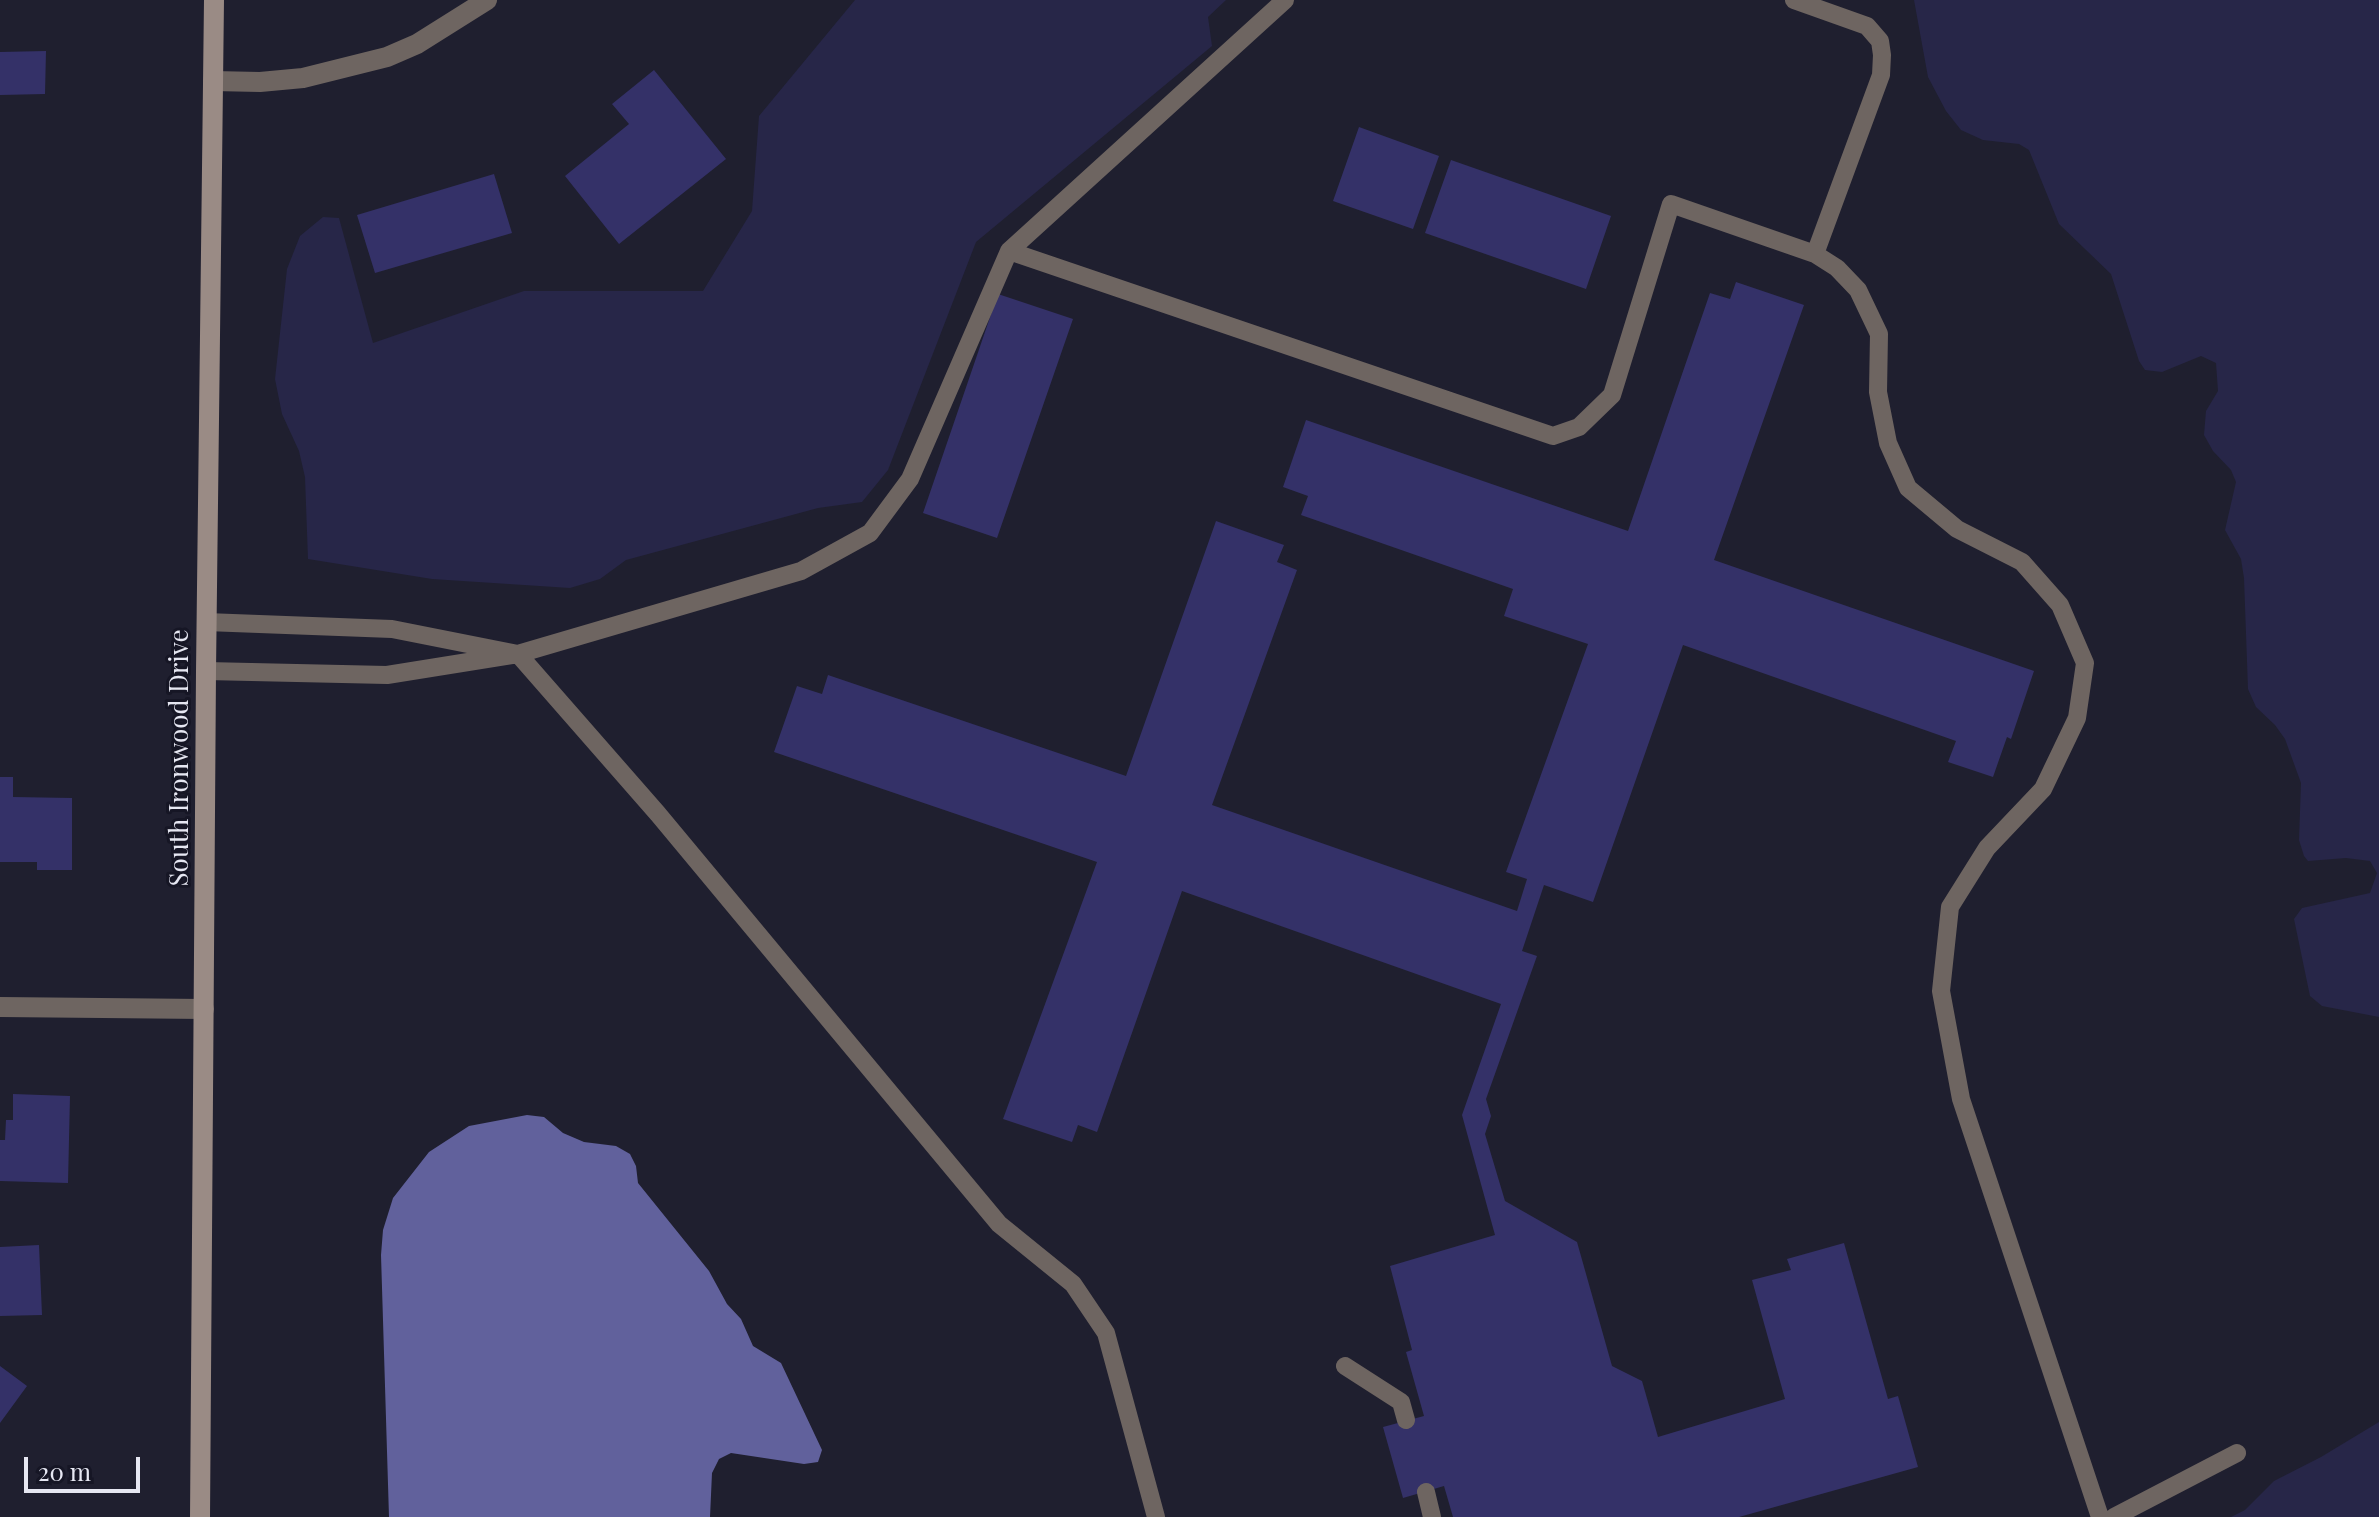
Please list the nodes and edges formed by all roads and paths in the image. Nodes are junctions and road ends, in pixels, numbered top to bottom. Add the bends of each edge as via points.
1 (214, 0) edge
2 (487, 0) edge
3 (1285, 0) edge
4 (1794, 0) edge
5 (213, 81) junction
6 (1009, 251) junction
7 (1815, 254) junction
8 (206, 622) junction
9 (518, 654) junction
10 (206, 671) junction
11 (0, 1007) edge
12 (204, 1009) junction
13 (1345, 1366) dead end
14 (1406, 1420) dead end
15 (2237, 1453) dead end
16 (1426, 1492) dead end
17 (200, 1517) edge
18 (1156, 1517) edge
19 (1432, 1517) edge
20 (2100, 1517) edge
21 (2114, 1517) edge

1 - 5 main road, South Ironwood Drive
2 - 5 street via 387,57 303,78
3 - 6 lane
4 - 7 lane via 1867,26 1880,41 1882,55 1881,75
5 - 8 main road, South Ironwood Drive
6 - 7 lane via 1553,436 1579,427 1612,395 1671,204
6 - 9 lane via 910,479 870,533 801,571
7 - 20 lane via 1858,290 1879,334 1878,392 1885,430 1908,488 1957,529 2022,562 2060,605 2085,663 2077,718 2043,789 1987,848 1950,907 1941,991 1961,1099
8 - 9 lane via 392,629
8 - 10 main road, South Ironwood Drive
9 - 10 lane via 387,675
9 - 18 lane via 999,1224 1073,1284 1106,1333
10 - 12 main road, South Ironwood Drive
11 - 12 street
12 - 17 main road, South Ironwood Drive
13 - 14 lane via 1401,1402
15 - 21 lane
16 - 19 lane

